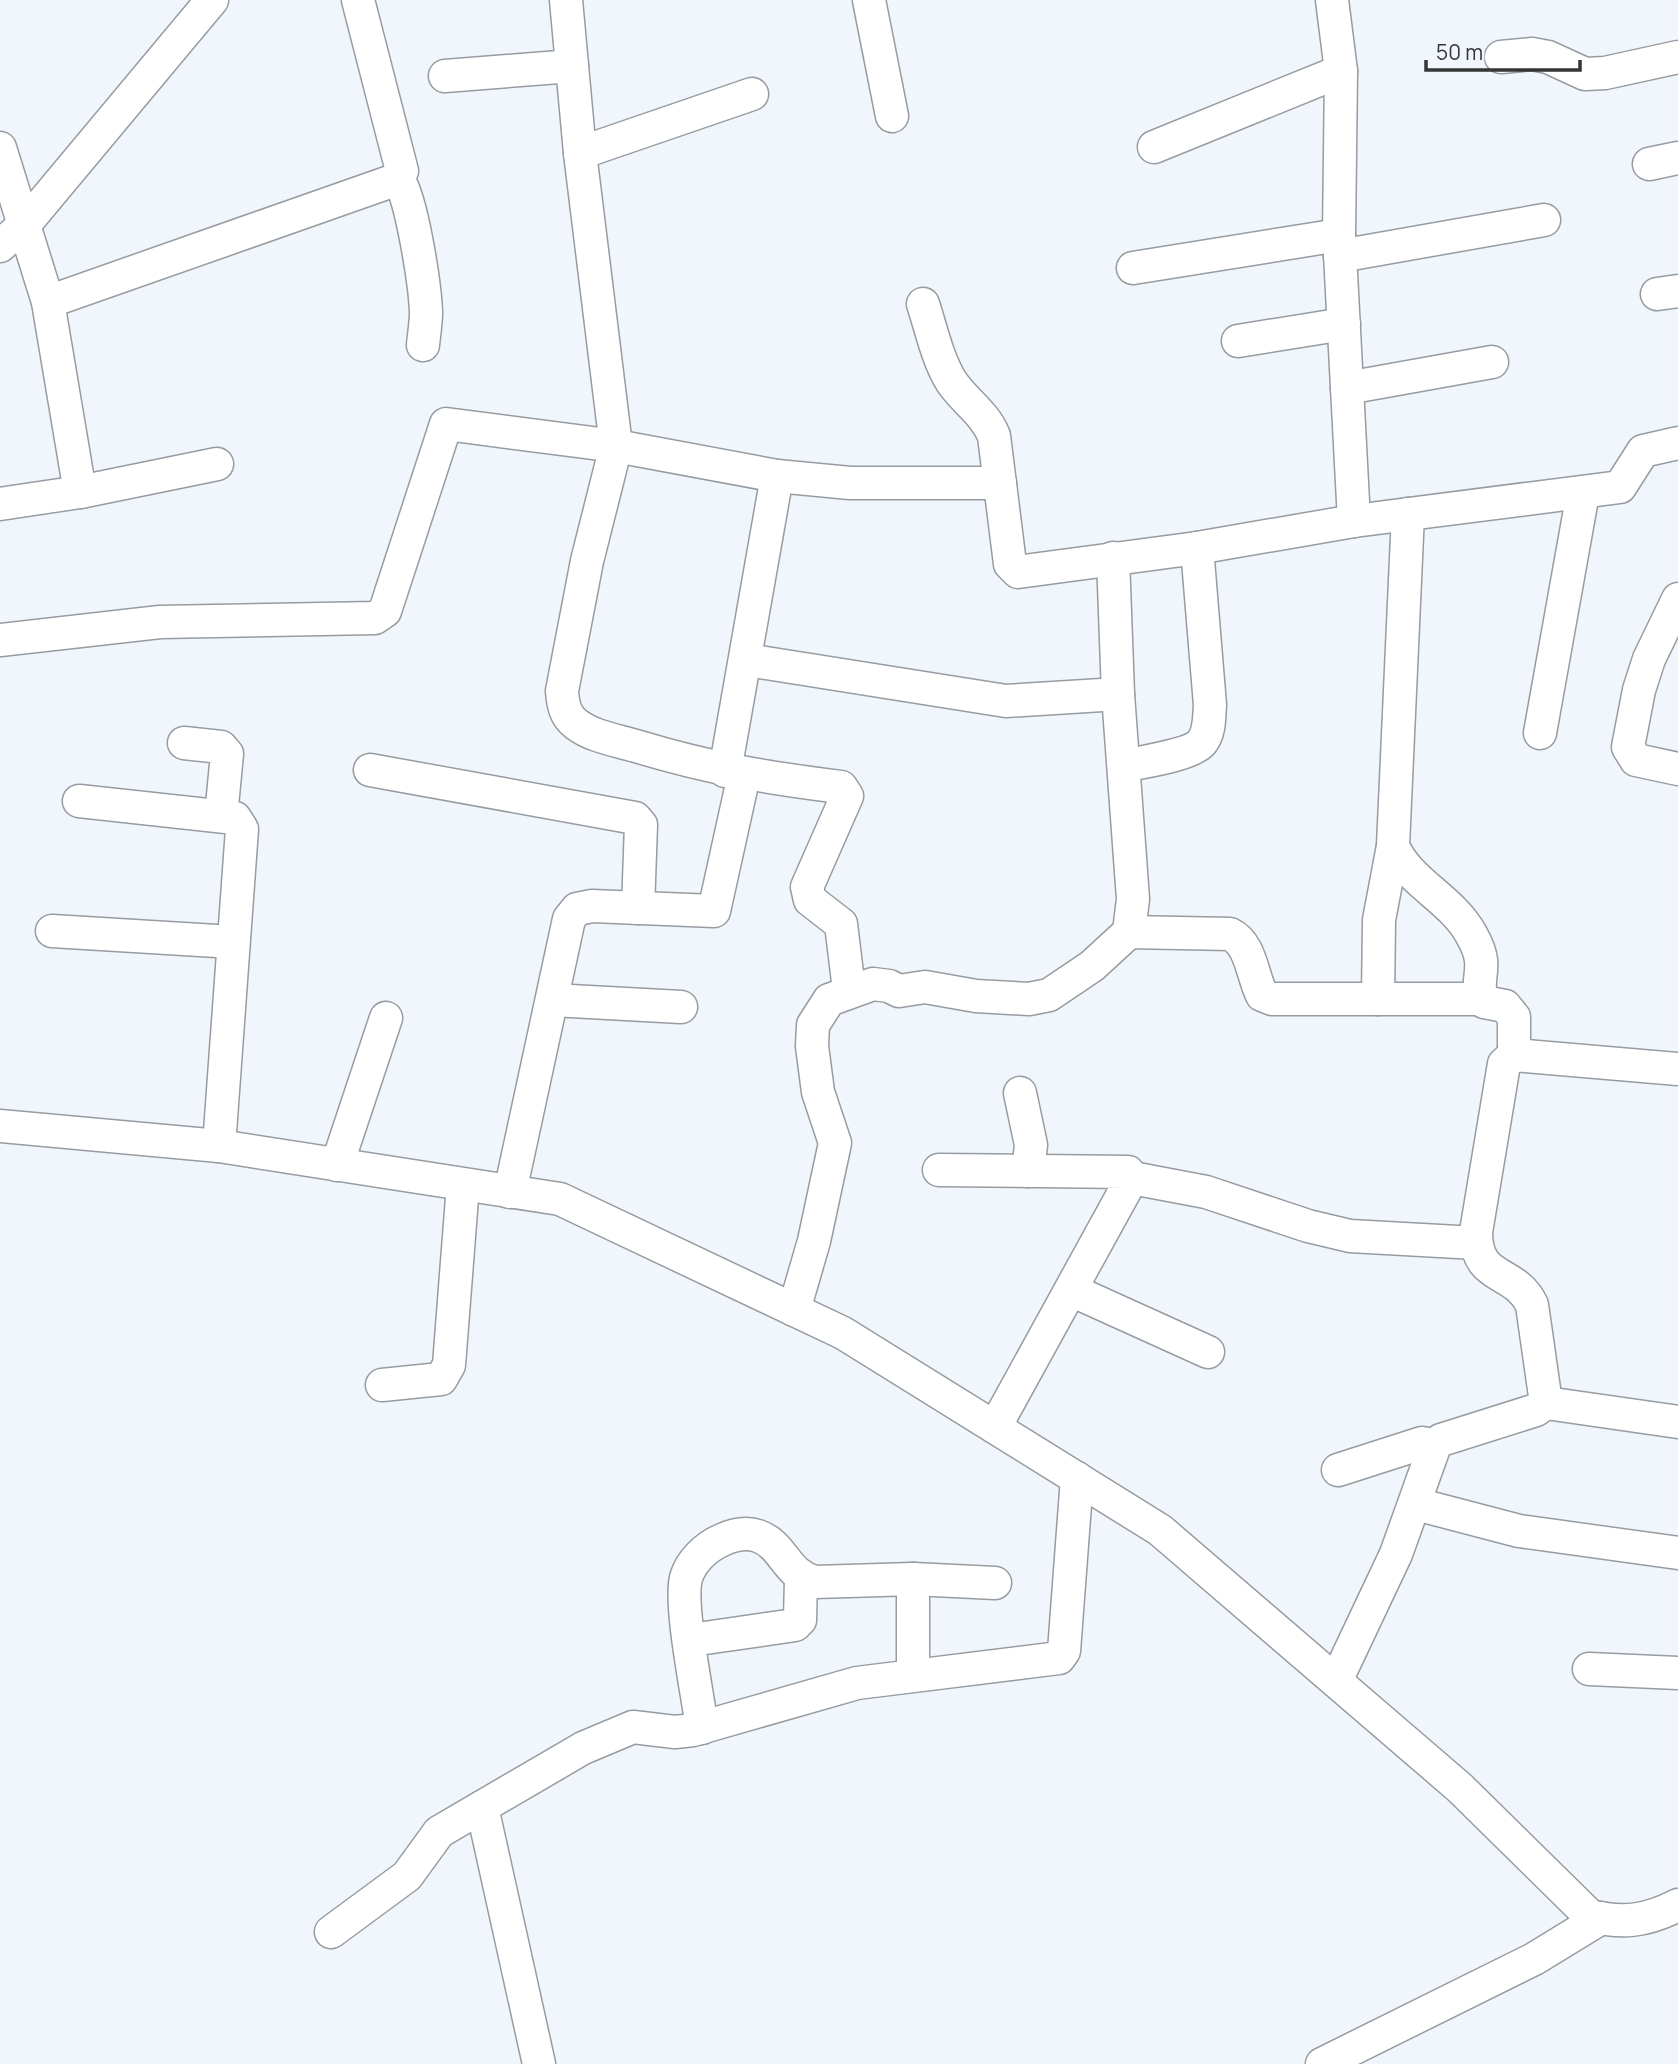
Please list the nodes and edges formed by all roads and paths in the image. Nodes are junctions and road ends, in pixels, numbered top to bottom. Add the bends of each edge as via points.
1 (212, 0) edge
2 (358, 0) edge
3 (566, 0) edge
4 (869, 0) edge
5 (1332, 0) edge
6 (1501, 57) dead end
7 (1678, 57) edge
8 (572, 66) junction
9 (1341, 71) junction
10 (444, 76) dead end
11 (752, 94) dead end
12 (892, 116) dead end
13 (0, 148) edge
14 (1154, 148) dead end
15 (580, 153) junction
16 (398, 179) junction
17 (1544, 220) dead end
18 (25, 224) junction
19 (1340, 245) junction
20 (0, 246) edge
21 (1133, 268) dead end
22 (48, 302) junction
23 (923, 304) dead end
24 (1344, 324) junction
25 (1238, 341) dead end
26 (423, 345) dead end
27 (1492, 362) dead end
28 (1347, 388) junction
29 (1678, 443) edge
30 (616, 446) junction
31 (217, 464) dead end
32 (777, 476) junction
33 (1000, 483) junction
34 (80, 492) junction
35 (1583, 493) junction
36 (0, 504) edge
37 (1408, 514) junction
38 (1354, 521) junction
39 (1197, 548) junction
40 (1113, 558) junction
41 (1678, 599) edge
42 (0, 639) edge
43 (747, 660) junction
44 (1118, 694) junction
45 (1540, 733) dead end
46 (184, 743) dead end
47 (1124, 766) junction
48 (1678, 769) edge
49 (370, 770) dead end
50 (734, 773) junction
51 (79, 801) dead end
52 (221, 816) junction
53 (1392, 846) junction
54 (638, 908) junction
55 (52, 930) dead end
56 (1129, 932) junction
57 (233, 942) junction
58 (849, 990) junction
59 (1378, 999) junction
60 (1481, 999) junction
61 (552, 1000) junction
62 (681, 1007) dead end
63 (386, 1018) dead end
64 (1514, 1055) junction
65 (1678, 1069) edge
66 (1020, 1093) dead end
67 (0, 1126) edge
68 (219, 1146) junction
69 (337, 1165) junction
70 (939, 1170) dead end
71 (1028, 1171) junction
72 (1132, 1178) junction
73 (463, 1185) junction
74 (510, 1192) junction
75 (1476, 1243) junction
76 (1071, 1290) junction
77 (794, 1310) junction
78 (1208, 1352) dead end
79 (382, 1385) dead end
80 (1546, 1403) junction
81 (1678, 1422) edge
82 (995, 1427) junction
83 (1435, 1446) junction
84 (1338, 1470) dead end
85 (1076, 1478) junction
86 (1416, 1504) junction
87 (1678, 1553) edge
88 (801, 1578) junction
89 (912, 1579) junction
90 (995, 1583) dead end
91 (691, 1640) junction
92 (1588, 1669) dead end
93 (1678, 1673) edge
94 (912, 1674) junction
95 (1336, 1681) junction
96 (702, 1728) junction
97 (482, 1807) junction
98 (1678, 1905) edge
99 (1601, 1918) junction
100 (331, 1932) dead end
101 (539, 2064) edge
102 (1322, 2064) edge

1 - 18 street
2 - 16 street via 402,171
3 - 8 street
4 - 12 street
5 - 9 street
6 - 7 street via 1532,54 1585,74 1605,74
8 - 10 street
8 - 15 street
9 - 14 street
9 - 19 street
11 - 15 street
13 - 18 street
15 - 30 street
16 - 22 street
16 - 26 street via 406,192 423,284
17 - 19 street
18 - 20 street
18 - 22 street
19 - 21 street
19 - 24 street
22 - 34 street
23 - 33 street via 946,372 991,427
24 - 25 street
24 - 28 street
27 - 28 street
28 - 38 street
29 - 35 street via 1643,451 1620,487
30 - 32 street
30 - 42 street via 446,424 385,611 375,618 160,622
30 - 50 street via 584,574 563,707 573,722 589,732
31 - 34 street
32 - 33 street via 850,483
32 - 43 street
33 - 40 street via 1010,564 1015,571
34 - 36 street
35 - 37 street
35 - 45 street
37 - 38 street
37 - 53 street
38 - 39 street
39 - 40 street
39 - 47 street via 1208,729 1201,744 1188,751
40 - 44 street
41 - 48 street via 1649,659 1628,747 1636,760
43 - 44 street via 1006,701
43 - 50 street
44 - 47 street
46 - 52 street via 221,747 227,754
47 - 56 street via 1133,900
49 - 54 street via 635,818 641,825
50 - 54 street via 714,911
50 - 58 street via 845,790 847,796 807,887 810,900 841,924
51 - 52 street
52 - 57 street via 235,818 242,829
53 - 59 street via 1379,920
53 - 60 street via 1406,870 1460,916 1473,938 1481,959
54 - 61 street via 577,909 569,919
55 - 57 street
56 - 58 street via 1093,966 1049,995 1029,999 976,996 925,987 899,991 873,984
56 - 59 street via 1230,934 1246,949 1262,995 1272,999
57 - 68 street
58 - 77 street via 829,1000 813,1025 818,1092 835,1143
59 - 60 street
60 - 64 street via 1505,1006 1514,1017
61 - 62 street
61 - 74 street
63 - 69 street
64 - 65 street
64 - 75 street via 1502,1070
66 - 71 street via 1031,1145
67 - 68 street
68 - 69 street
69 - 73 street
70 - 71 street
71 - 72 street via 1128,1172
72 - 75 street via 1206,1192 1350,1236
72 - 76 street
73 - 74 street
73 - 79 street via 449,1365 441,1379
74 - 77 street via 560,1199
75 - 80 street via 1476,1252 1488,1267 1525,1291 1532,1305
76 - 78 street
76 - 82 street
77 - 82 street via 843,1333
80 - 81 street
80 - 83 street
82 - 85 street
83 - 84 street via 1422,1444
83 - 86 street
85 - 94 street via 1062,1655 1054,1660
85 - 95 street via 1160,1530
86 - 87 street via 1519,1531
86 - 95 street
88 - 89 street via 815,1582
88 - 91 street via 800,1620 795,1625
88 - 91 street via 771,1543 758,1536 734,1535 719,1541 694,1562 686,1577
89 - 90 street
89 - 94 street
91 - 96 street
92 - 93 street
94 - 96 street via 857,1683
95 - 99 street via 1460,1788 1590,1916
96 - 97 street via 675,1732 633,1727 583,1748
97 - 100 street via 439,1832 407,1876
97 - 101 street
98 - 99 street via 1653,1918 1619,1922
99 - 102 street via 1534,1959

